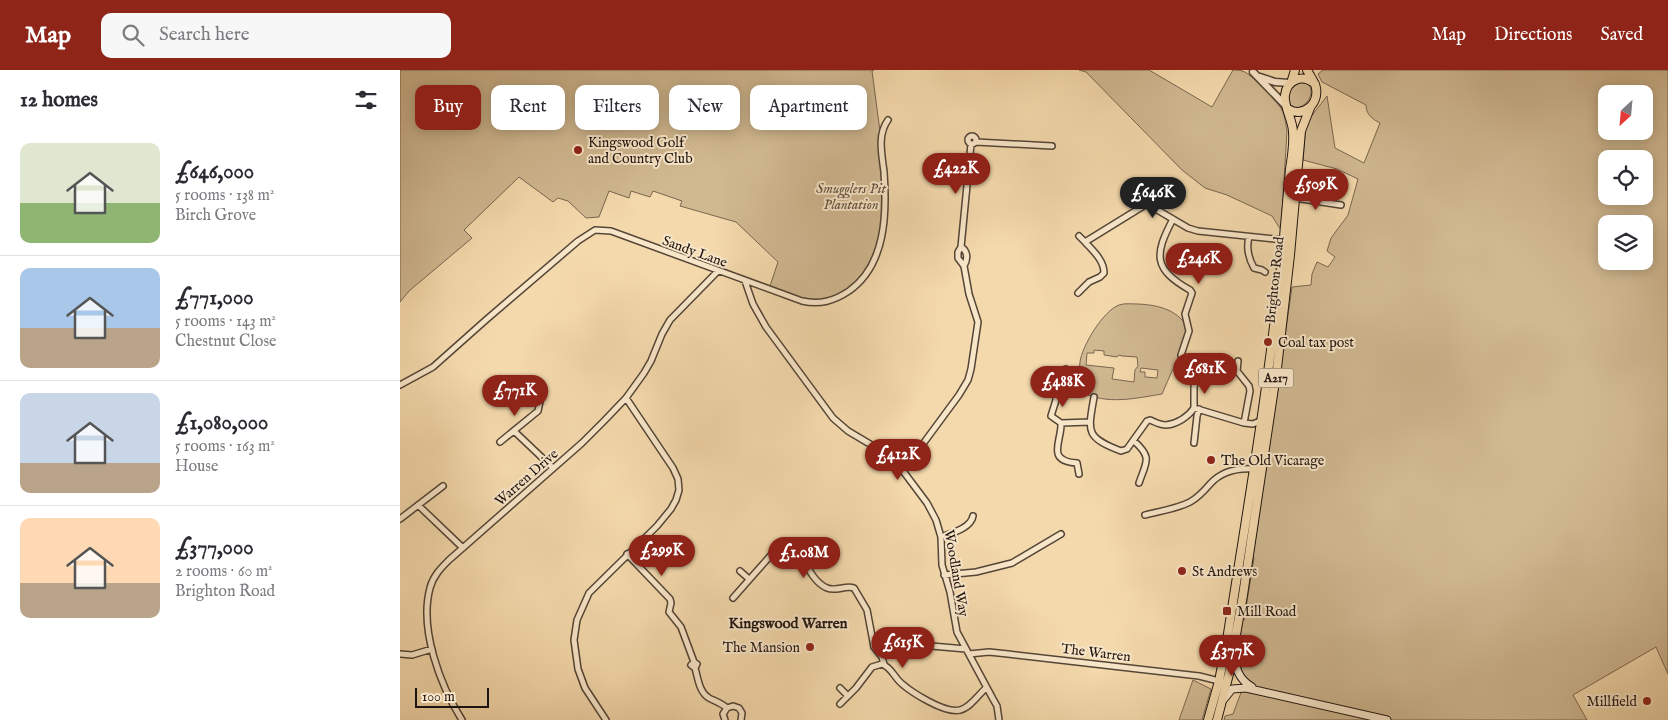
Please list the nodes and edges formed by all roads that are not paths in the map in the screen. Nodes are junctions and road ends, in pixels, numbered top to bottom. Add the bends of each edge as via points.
1 (1295, 70) edge
2 (1307, 70) edge
3 (1251, 71) edge
4 (1291, 82) junction
5 (1315, 84) junction
6 (1287, 107) junction
7 (1310, 108) junction
8 (888, 120) dead end
9 (1052, 146) dead end
10 (1143, 188) dead end
11 (1295, 198) junction
12 (1144, 205) junction
13 (1341, 206) dead end
14 (1173, 219) junction
15 (1079, 236) dead end
16 (1249, 238) junction
17 (1284, 240) junction
18 (1085, 242) junction
19 (718, 272) junction
20 (1265, 272) dead end
21 (745, 281) junction
22 (1078, 292) dead end
23 (1181, 355) dead end
24 (1238, 361) dead end
25 (1066, 370) dead end
26 (1198, 376) dead end
27 (400, 385) edge
28 (1094, 397) dead end
29 (541, 398) dead end
30 (626, 398) junction
31 (1197, 409) junction
32 (1260, 421) junction
33 (1090, 422) junction
34 (1061, 423) junction
35 (1244, 423) junction
36 (514, 431) junction
37 (1134, 441) junction
38 (500, 442) dead end
39 (1194, 444) dead end
40 (553, 468) junction
41 (1253, 469) junction
42 (903, 470) junction
43 (1079, 474) dead end
44 (1139, 483) dead end
45 (443, 486) dead end
46 (418, 505) junction
47 (1145, 515) dead end
48 (973, 516) dead end
49 (400, 519) edge
50 (1061, 534) dead end
51 (941, 537) junction
52 (463, 548) junction
53 (627, 554) junction
54 (740, 571) dead end
55 (944, 575) junction
56 (749, 579) junction
57 (733, 598) dead end
58 (874, 641) junction
59 (1234, 648) junction
60 (432, 649) junction
61 (968, 651) junction
62 (400, 654) edge
63 (884, 664) junction
64 (1219, 681) junction
65 (840, 688) dead end
66 (986, 688) junction
67 (1256, 690) junction
68 (848, 696) junction
69 (1223, 700) junction
70 (840, 704) dead end
71 (726, 708) junction
72 (462, 720) edge
73 (606, 720) edge
74 (725, 720) edge
75 (741, 720) edge
76 (999, 720) edge
77 (1208, 720) edge
78 (1217, 720) edge
79 (1387, 720) edge

1 - 4 highway, A217
2 - 5 highway
3 - 4 street via 1272,82
3 - 6 street
4 - 5 highway via 1304,78
4 - 6 highway, A217 via 1285,95
5 - 7 highway, A217 via 1316,95
6 - 7 highway via 1298,113
6 - 17 highway, Brighton Road / A217 via 1293,134
7 - 11 highway, Brighton Road / A217 via 1301,131
8 - 21 street, Sandy Lane via 881,132 885,208 879,249 868,272 846,293 824,303 802,302
9 - 42 street via 973,143 958,255 964,266 978,329 970,374 959,395
10 - 12 street
11 - 13 street
11 - 59 highway, Brighton Road / A217 via 1277,368
12 - 14 street
12 - 18 street
14 - 16 street via 1198,231
14 - 23 street via 1162,240 1160,256 1168,275 1192,293 1185,314 1189,331
15 - 18 street
16 - 17 street
16 - 20 street via 1249,259 1254,268
17 - 32 highway, Brighton Road / A217
18 - 22 street via 1098,256 1104,273
19 - 21 street, Sandy Lane
19 - 27 street, Sandy Lane via 611,231 595,230 578,241 433,367
19 - 30 street, Warren Drive via 670,320 651,361
21 - 42 street, Woodland Way via 766,327 833,418 885,453
24 - 35 street via 1237,371 1250,389
25 - 34 street via 1060,371 1056,377 1056,400 1051,414
26 - 31 street via 1194,387
28 - 33 street
29 - 36 street via 538,411
30 - 40 street, Warren Drive
30 - 53 street via 673,468 679,490 664,518
31 - 35 street
31 - 37 street via 1169,424 1150,420
31 - 39 street
32 - 35 street
32 - 41 highway, Brighton Road / A217
33 - 34 street
33 - 37 street via 1090,431 1096,439 1118,450 1125,451
34 - 43 street via 1057,451 1066,461 1077,463
36 - 38 street
36 - 40 street
37 - 44 street via 1147,456
40 - 52 street, Warren Drive
41 - 47 street via 1242,468 1226,473 1189,502
41 - 64 highway, Brighton Road / A217
42 - 51 street, Woodland Way via 936,520
45 - 46 street
46 - 49 street
46 - 52 street
48 - 51 street via 967,525
50 - 55 street via 1012,563 976,572
51 - 55 street, Woodland Way
52 - 60 street, Warren Drive via 437,573 430,587 428,620
53 - 71 street via 670,599 669,612 681,627 703,692
53 - 73 street via 589,593 575,629 574,652 584,688
54 - 56 street
55 - 61 street, Woodland Way via 957,632
56 - 57 street
56 - 58 street via 778,546 783,543 793,545 825,588 854,588 867,610
58 - 61 street, The Warren
58 - 63 street
59 - 67 main road via 1240,678
59 - 69 highway, Brighton Road / A217
60 - 62 street via 412,655
60 - 72 street, Warren Drive via 439,675
61 - 64 street, The Warren via 1199,676
61 - 66 street, Woodland Way
63 - 66 street via 901,683 946,709 961,710
63 - 68 street via 872,668
64 - 77 highway, Brighton Road / A217
65 - 68 street
66 - 76 street, Woodland Way
67 - 69 main road via 1232,689
67 - 79 main road
68 - 70 street
69 - 78 highway, Brighton Road / A217
71 - 74 street
71 - 75 street via 739,708

